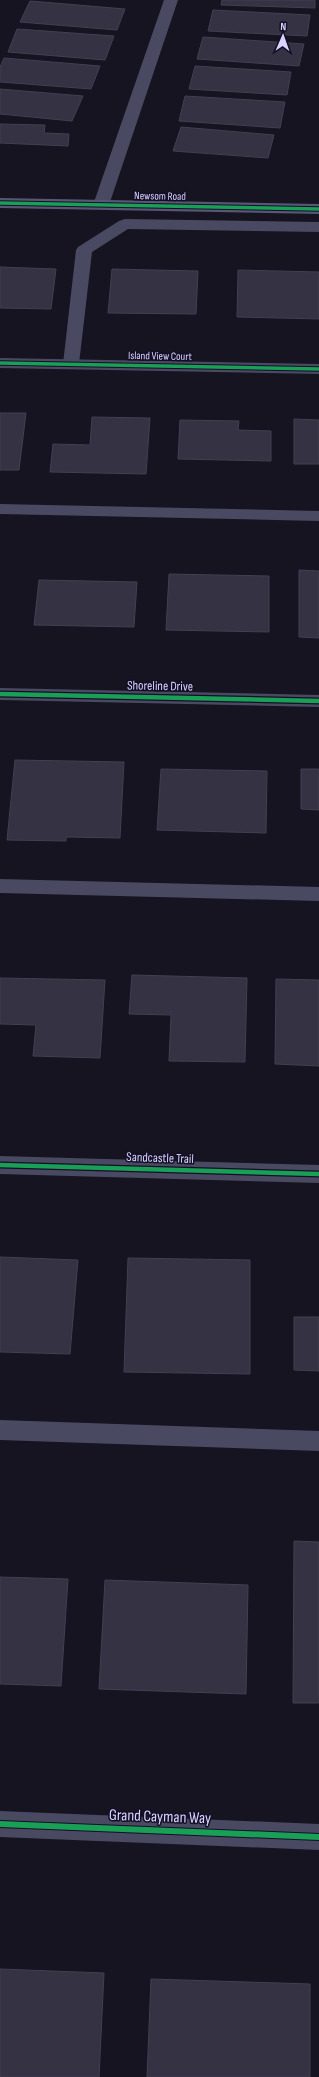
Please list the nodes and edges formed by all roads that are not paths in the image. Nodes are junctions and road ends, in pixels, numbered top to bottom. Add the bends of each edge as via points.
1 (171, 0) edge
2 (0, 203) edge
3 (102, 205) junction
4 (319, 209) edge
5 (319, 227) edge
6 (0, 363) edge
7 (72, 364) junction
8 (319, 369) edge
9 (0, 509) edge
10 (319, 516) edge
11 (0, 694) edge
12 (319, 701) edge
13 (0, 886) edge
14 (319, 894) edge
15 (0, 1165) edge
16 (319, 1174) edge
17 (0, 1430) edge
18 (319, 1441) edge
19 (0, 1824) edge
20 (319, 1837) edge

1 - 3 street
2 - 3 street, Newsom Road
3 - 4 street, Newsom Road
5 - 7 street via 125,224 84,250
6 - 7 street, Island View Court
7 - 8 street, Island View Court
9 - 10 street
11 - 12 street, Shoreline Drive
13 - 14 street
15 - 16 street, Sandcastle Trail
17 - 18 street
19 - 20 street, Grand Cayman Way

